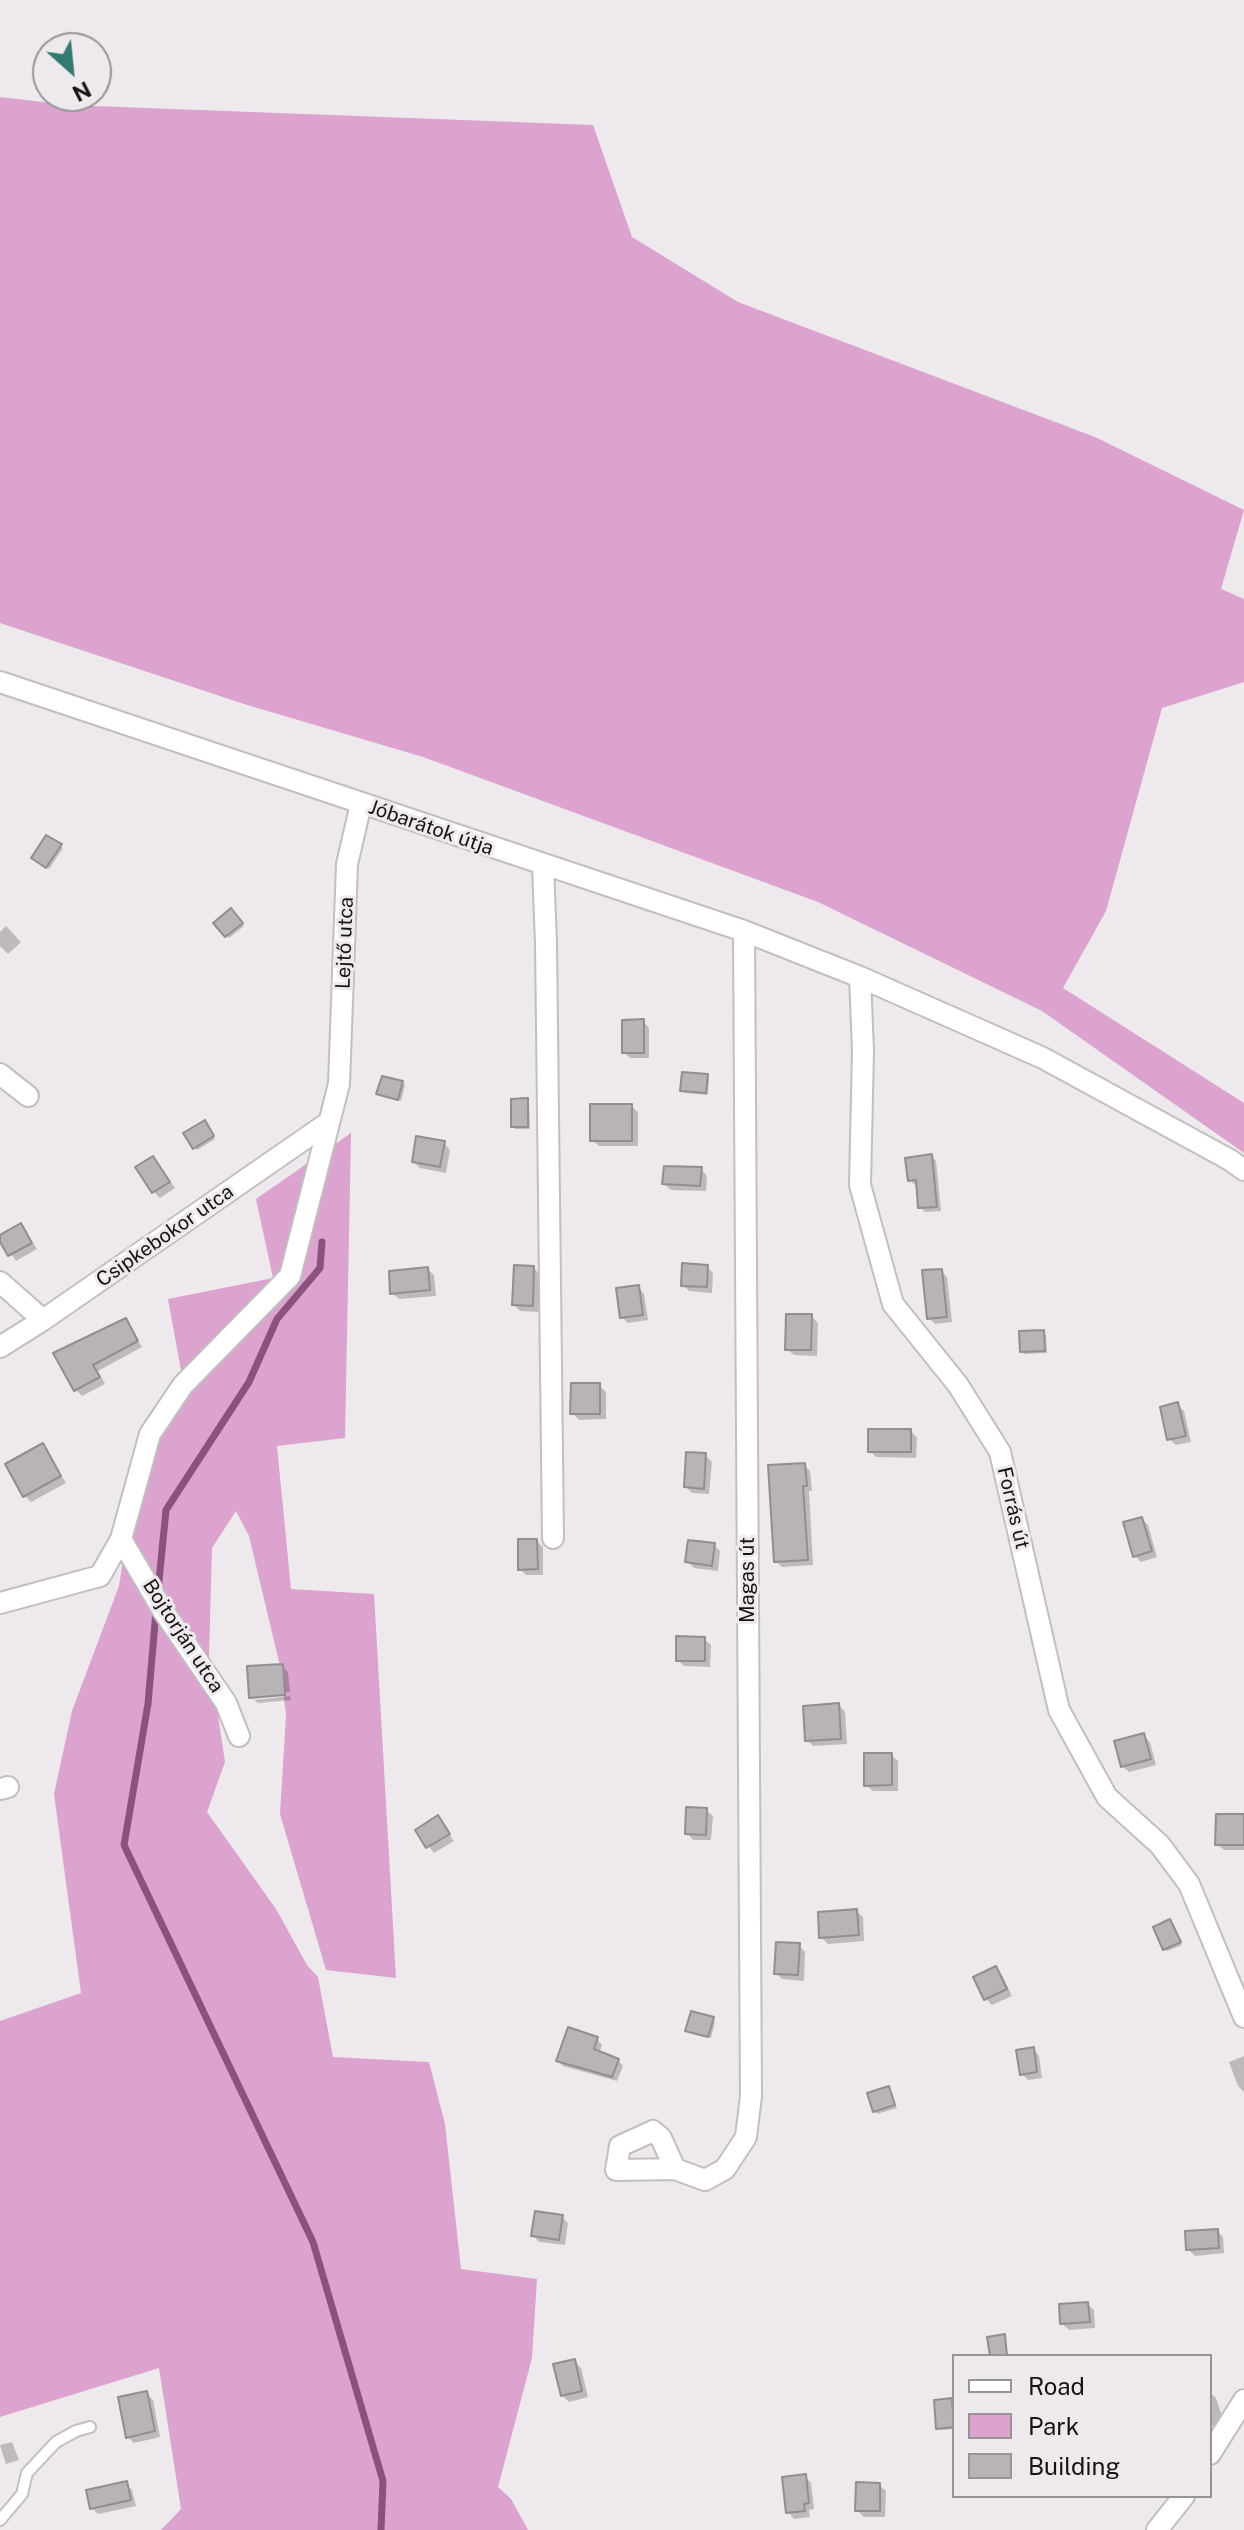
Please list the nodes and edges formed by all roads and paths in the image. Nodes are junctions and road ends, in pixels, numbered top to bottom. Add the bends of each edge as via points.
1 (0, 682) edge
2 (361, 804) junction
3 (543, 865) junction
4 (744, 931) junction
5 (860, 977) junction
6 (0, 1074) edge
7 (28, 1096) dead end
8 (329, 1122) junction
9 (1244, 1170) edge
10 (0, 1282) edge
11 (43, 1320) junction
12 (0, 1347) edge
13 (553, 1538) dead end
14 (121, 1539) junction
15 (0, 1603) edge
16 (239, 1736) dead end
17 (1244, 2017) edge
18 (675, 2169) dead end
19 (1244, 2400) edge
20 (90, 2427) dead end
21 (1212, 2451) edge
22 (1182, 2498) edge
23 (0, 2520) edge
24 (1157, 2530) edge

1 - 2 street, Jóbarátok útja
2 - 3 street, Jóbarátok útja
2 - 8 street, Lejtő utca via 347,864 339,1084
3 - 4 street, Jóbarátok útja
3 - 13 street
4 - 5 street, Jóbarátok útja
4 - 18 street, Magas út via 751,2096 746,2137 725,2169 705,2180
5 - 9 street, Jóbarátok útja via 1043,1058
5 - 17 street, Forrás út via 860,1185 893,1304 958,1385 1000,1452 1059,1710 1107,1797 1160,1845 1189,1884
6 - 7 street
8 - 11 street, Csipkebokor utca
8 - 14 street, Lejtő utca via 290,1276 183,1385 150,1434
10 - 11 street
11 - 12 street, Csipkebokor utca
14 - 15 street, Lejtő utca via 100,1576
14 - 16 street, Bojtorján utca via 226,1703
19 - 21 street
20 - 23 lane via 56,2442 27,2473 22,2494
22 - 24 street

